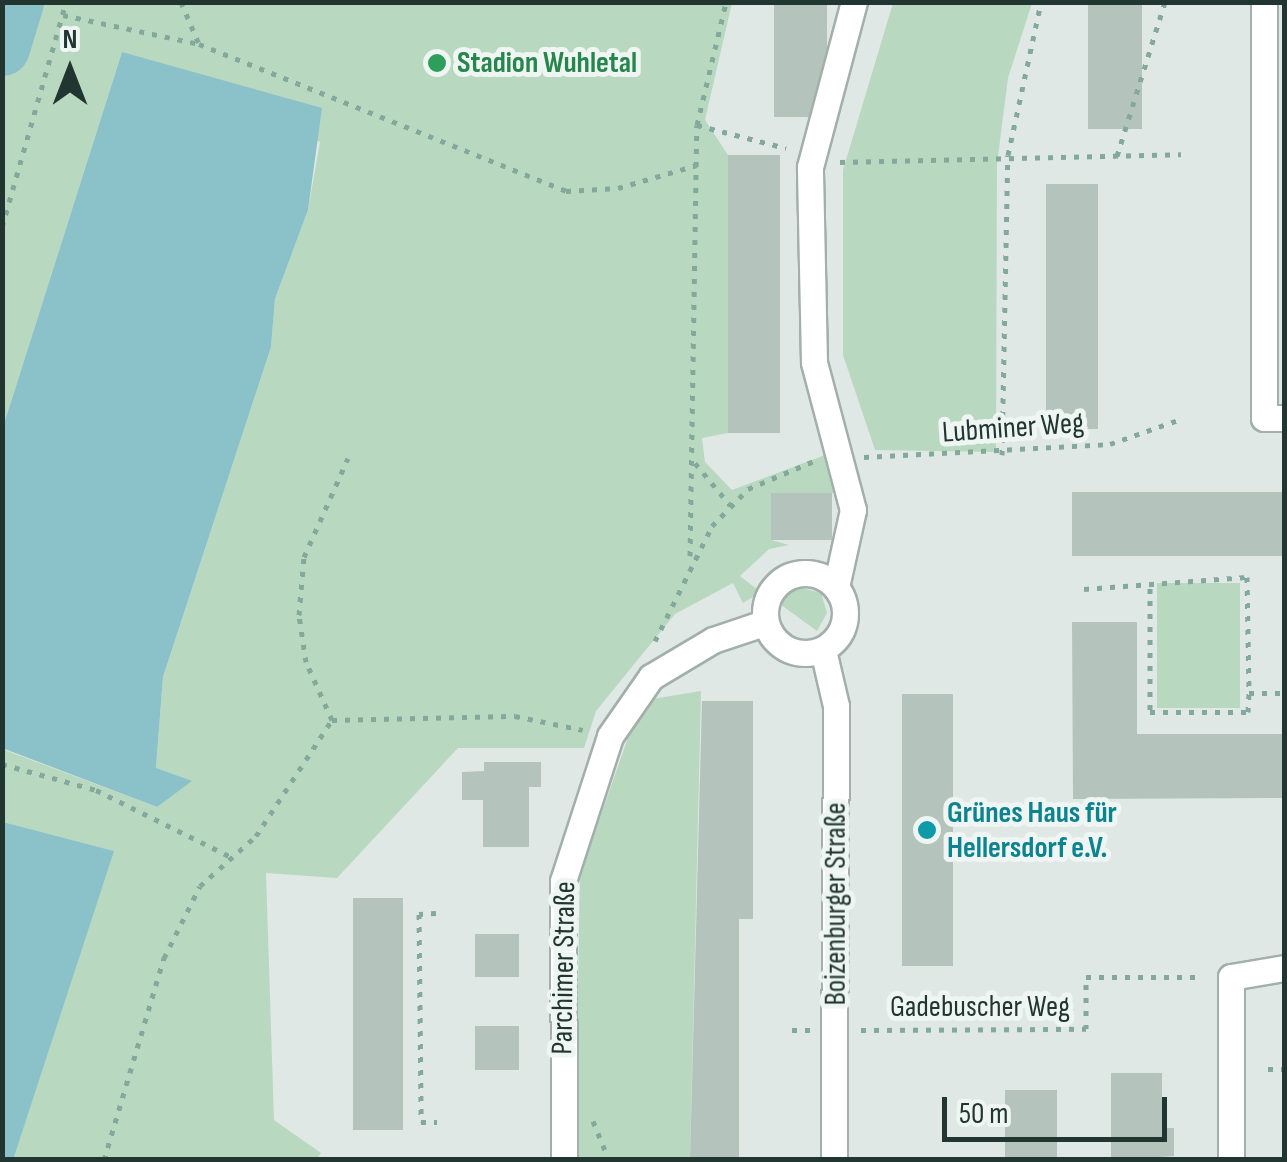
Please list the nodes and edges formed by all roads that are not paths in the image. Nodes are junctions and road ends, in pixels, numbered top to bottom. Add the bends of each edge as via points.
1 (854, 2) edge
2 (1264, 2) edge
3 (1284, 418) edge
4 (836, 587) junction
5 (764, 623) junction
6 (823, 650) junction
7 (1284, 968) edge
8 (564, 1160) edge
9 (834, 1160) edge
10 (1231, 1160) edge

1 - 4 street via 813,154 814,362 853,510
2 - 3 street via 1264,418
4 - 5 street via 796,573 771,592
4 - 6 street via 845,625
5 - 6 street via 799,654
5 - 8 street, Parchimer Straße via 713,640 651,677 610,736 563,881
6 - 9 street, Boizenburger Straße via 836,706
7 - 10 street via 1231,977

